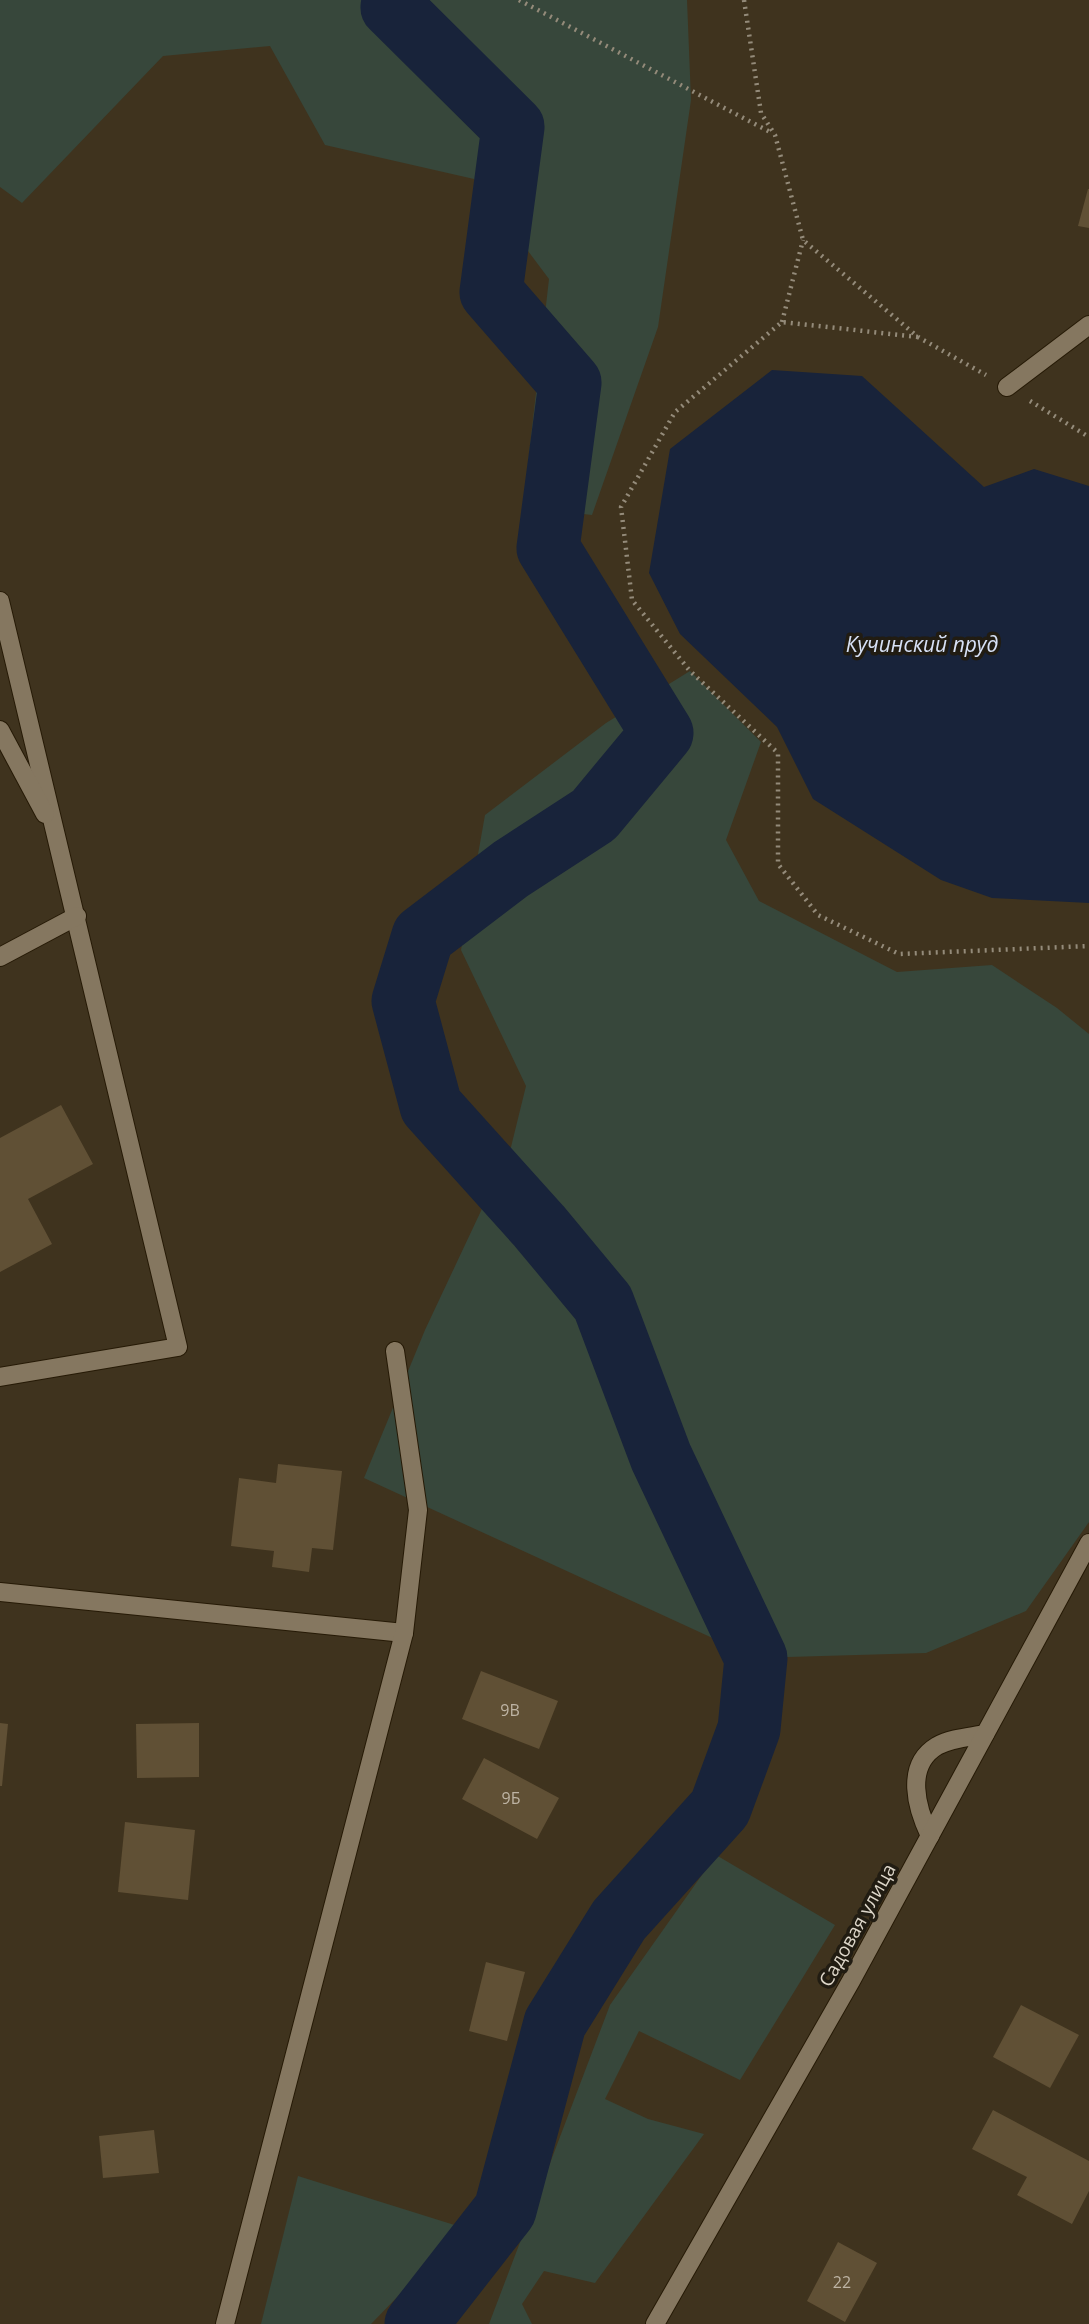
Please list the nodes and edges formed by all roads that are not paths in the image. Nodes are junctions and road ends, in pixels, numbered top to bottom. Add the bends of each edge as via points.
1 (1089, 325) edge
2 (1007, 387) road end
3 (0, 601) edge
4 (0, 730) edge
5 (59, 839) junction
6 (77, 916) junction
7 (0, 957) edge
8 (395, 1350) dead end
9 (0, 1377) edge
10 (1089, 1543) edge
11 (0, 1592) edge
12 (404, 1633) junction
13 (985, 1734) junction
14 (930, 1836) junction
15 (225, 2324) edge
16 (655, 2324) edge

1 - 2 street
3 - 5 street
4 - 5 street
5 - 6 street
6 - 7 street
6 - 9 street via 178,1347
8 - 12 street via 418,1510
10 - 13 street, Садовая улица
11 - 12 street
12 - 15 street
13 - 14 street, Садовая улица
13 - 14 street via 935,1747 919,1768 915,1790
14 - 16 street, Садовая улица

